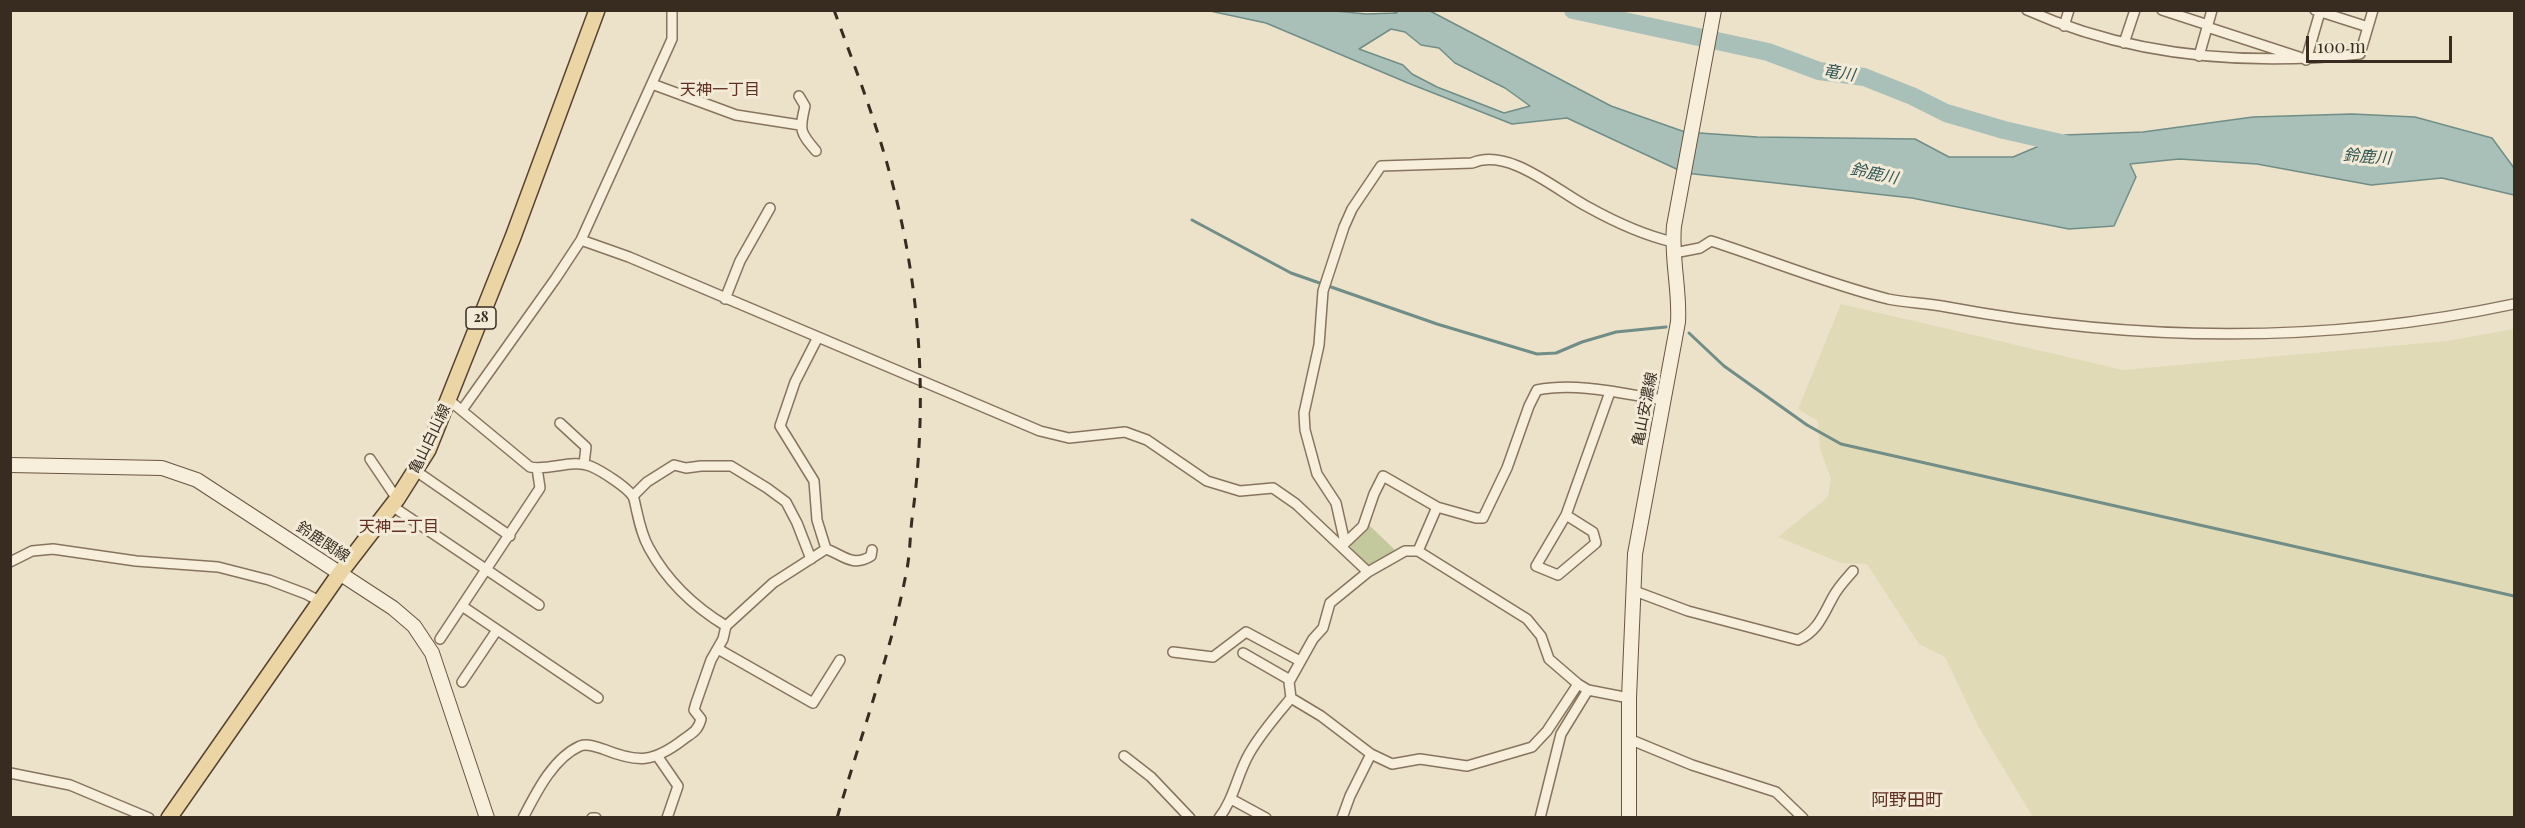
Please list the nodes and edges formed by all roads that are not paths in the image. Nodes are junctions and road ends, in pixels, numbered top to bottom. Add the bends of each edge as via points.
1 (597, 10) edge
2 (672, 10) edge
3 (1714, 10) edge
4 (2027, 10) edge
5 (2069, 10) edge
6 (2134, 10) edge
7 (2162, 10) edge
8 (2212, 10) edge
9 (2373, 10) edge
10 (2318, 11) edge
11 (2064, 26) junction
12 (2207, 26) junction
13 (2368, 27) junction
14 (2124, 43) junction
15 (2199, 56) junction
16 (2306, 60) junction
17 (652, 84) junction
18 (799, 96) dead end
19 (800, 125) junction
20 (816, 151) dead end
21 (770, 208) dead end
22 (581, 240) junction
23 (1673, 247) junction
24 (725, 299) junction
25 (2514, 304) edge
26 (818, 337) junction
27 (1610, 392) junction
28 (449, 400) junction
29 (1663, 400) junction
30 (462, 410) junction
31 (560, 423) dead end
32 (370, 459) dead end
33 (584, 464) junction
34 (10, 465) edge
35 (537, 468) junction
36 (416, 471) junction
37 (633, 496) junction
38 (395, 503) junction
39 (1437, 507) junction
40 (1566, 515) junction
41 (510, 536) junction
42 (1344, 545) junction
43 (826, 549) junction
44 (872, 550) dead end
45 (1418, 551) junction
46 (811, 559) junction
47 (10, 562) edge
48 (487, 570) junction
49 (1853, 571) dead end
50 (1368, 572) junction
51 (340, 573) junction
52 (1632, 590) junction
53 (321, 602) junction
54 (539, 605) dead end
55 (462, 606) junction
56 (726, 626) junction
57 (497, 630) junction
58 (440, 639) dead end
59 (718, 650) junction
60 (1173, 652) dead end
61 (1243, 653) dead end
62 (840, 660) dead end
63 (1300, 661) junction
64 (1290, 680) junction
65 (462, 682) dead end
66 (1578, 684) junction
67 (1588, 690) junction
68 (598, 698) dead end
69 (1291, 698) junction
70 (1629, 698) junction
71 (1629, 739) junction
72 (1371, 754) junction
73 (1124, 756) dead end
74 (658, 757) junction
75 (10, 773) edge
76 (1231, 799) junction
77 (149, 818) edge
78 (169, 818) edge
79 (487, 818) edge
80 (523, 818) edge
81 (667, 818) edge
82 (1190, 818) edge
83 (1219, 818) edge
84 (1266, 818) edge
85 (1342, 818) edge
86 (1540, 818) edge
87 (1629, 818) edge
88 (1803, 818) edge

1 - 28 main road, 亀山白山線 / 28
2 - 17 street via 672,39
3 - 23 main road, 亀山安濃線
4 - 11 street
5 - 11 street
6 - 14 street
7 - 12 street
8 - 12 street
9 - 13 street
10 - 13 street
10 - 16 street
11 - 14 street
12 - 15 street
12 - 16 street
13 - 16 street via 2361,54
14 - 15 street
15 - 16 street
17 - 19 street via 736,115
17 - 22 street
18 - 19 street via 805,106
19 - 20 street via 801,133
21 - 24 street via 740,261
22 - 24 street
22 - 30 street
23 - 25 street via 1700,248 1712,240 1891,299 2121,331 2279,334 2466,315
23 - 29 main road, 亀山安濃線 via 1678,322
23 - 42 street via 1598,213 1516,166 1484,160 1381,166 1352,209 1326,281 1304,413 1317,474 1336,503
24 - 26 street
26 - 42 street via 1040,431 1069,438 1125,432 1147,440 1207,481 1240,491 1273,488
26 - 43 street via 795,382 780,426 814,481 817,520
27 - 29 street
27 - 39 street via 1554,387 1537,390 1484,518
27 - 40 street
28 - 30 street
28 - 36 main road, 亀山白山線 / 28
29 - 52 main road, 亀山安濃線 via 1640,520
30 - 35 street via 524,463
31 - 33 street via 586,447
32 - 38 street
33 - 35 street
33 - 37 street via 605,474
34 - 51 main road, 鈴鹿関線 via 162,468 197,480
35 - 41 street via 540,488
36 - 38 main road, 亀山白山線 / 28
36 - 41 street
37 - 46 street via 674,465 731,466 786,502
37 - 56 street via 645,541 665,572 683,595
38 - 48 street
38 - 51 main road, 亀山白山線 / 28
39 - 42 street via 1383,476 1363,526
39 - 45 street
40 - 40 street via 1536,566 1558,575 1596,543 1593,532
41 - 48 street
42 - 50 street
43 - 44 street via 850,561 867,559
43 - 46 street
45 - 50 street via 1405,551
45 - 66 street via 1527,619 1541,636 1549,659
46 - 56 street via 773,583
47 - 53 street via 33,551 53,549 218,567 269,580
48 - 54 street
48 - 55 street
49 - 52 street via 1833,595 1820,623 1798,640 1688,611
50 - 63 street via 1330,603 1323,628
51 - 53 main road, 亀山白山線 / 28
51 - 79 main road, 鈴鹿関線 via 405,618 428,645
52 - 70 main road, 亀山安濃線
53 - 78 main road, 亀山白山線 / 28
55 - 57 street
55 - 58 street
56 - 59 street
57 - 65 street
57 - 68 street
59 - 62 street via 813,703
59 - 74 street via 694,710 702,720 700,726
60 - 63 street via 1213,657 1246,632
61 - 64 street
63 - 64 street
64 - 69 street
66 - 67 street
66 - 72 street via 1541,739 1523,751 1467,766 1420,759 1392,764
67 - 70 street
67 - 86 street via 1561,734
69 - 72 street
69 - 76 street via 1264,729 1247,757
70 - 71 main road, 亀山安濃線
71 - 87 main road, 亀山安濃線
71 - 88 street via 1692,765 1776,792
72 - 85 street
73 - 82 street via 1151,777
74 - 80 street via 633,759 589,745 579,747 544,780
74 - 81 street via 678,786
75 - 77 street via 70,785
76 - 83 street
76 - 84 street

